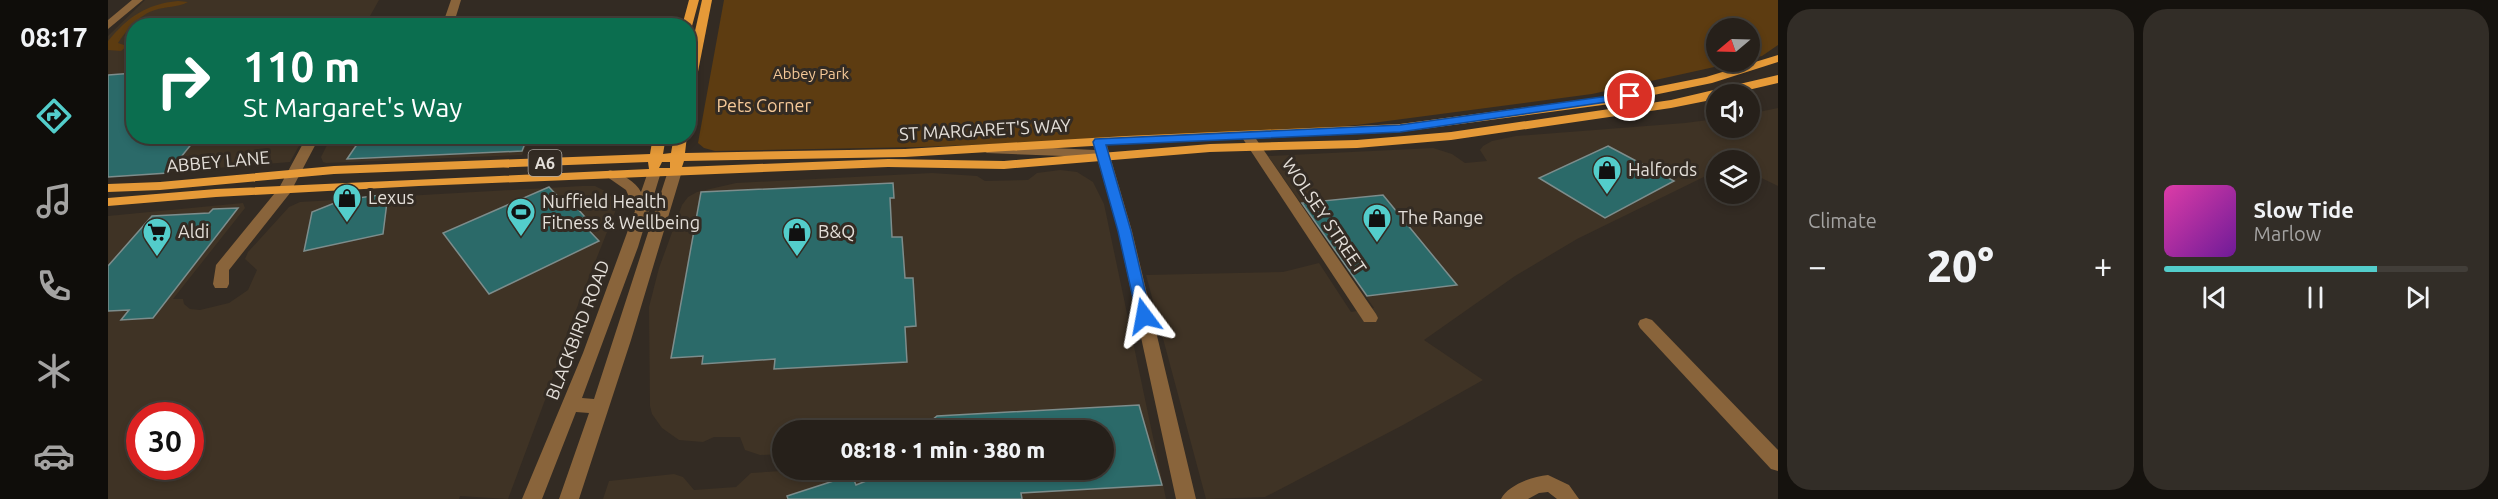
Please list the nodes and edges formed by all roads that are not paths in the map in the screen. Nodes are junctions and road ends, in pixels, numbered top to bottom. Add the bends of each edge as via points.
1 (138, 0) edge
2 (456, 0) edge
3 (694, 0) edge
4 (706, 0) edge
5 (450, 18) edge
6 (689, 18) edge
7 (108, 26) edge
8 (696, 40) edge
9 (1778, 58) edge
10 (1778, 79) edge
11 (1759, 84) edge
12 (1706, 97) edge
13 (1250, 141) junction
14 (310, 144) edge
15 (658, 144) edge
16 (680, 144) edge
17 (978, 148) joint
18 (1101, 150) junction
19 (676, 164) junction
20 (654, 165) junction
21 (296, 172) junction
22 (610, 174) junction
23 (111, 188) edge
24 (285, 190) junction
25 (108, 202) edge
26 (642, 211) junction
27 (221, 284) dead end
28 (1370, 318) dead end
29 (1646, 324) dead end
30 (570, 405) junction
31 (601, 405) junction
32 (1778, 463) edge
33 (532, 499) edge
34 (569, 499) edge
35 (1186, 499) edge
36 (1510, 499) edge
37 (1569, 499) edge

1 - 7 street
2 - 5 street
3 - 6 main road
4 - 8 main road
9 - 13 main road, ST MARGARET'S WAY / A6 via 1708,80 1610,100 1400,128
10 - 11 main road, ST MARGARET'S WAY / A6
12 - 13 main road, ST MARGARET'S WAY / A6 via 1451,136 1357,144
13 - 18 main road, ST MARGARET'S WAY / A6
13 - 28 street, WOLSEY STREET
14 - 21 street
15 - 20 main road
16 - 19 main road
17 - 18 street via 1022,152
17 - 19 main road, ST MARGARET'S WAY / A6
18 - 19 main road, ST MARGARET'S WAY / A6 via 1004,165
18 - 35 street via 1125,231
19 - 20 main road, ST MARGARET'S WAY / A6
19 - 31 street
20 - 21 main road, ABBEY LANE / A6
20 - 22 main road, ABBEY LANE / A6
20 - 26 street, BLACKBIRD ROAD
21 - 23 main road, ABBEY LANE / A6
21 - 24 street
22 - 24 main road, ABBEY LANE / A6
22 - 26 street via 632,188
24 - 25 main road, ABBEY LANE / A6
24 - 27 street via 221,269
26 - 30 street, BLACKBIRD ROAD
29 - 32 street
30 - 31 street
30 - 33 street, BLACKBIRD ROAD
31 - 34 street
36 - 37 street via 1539,483 1563,490

